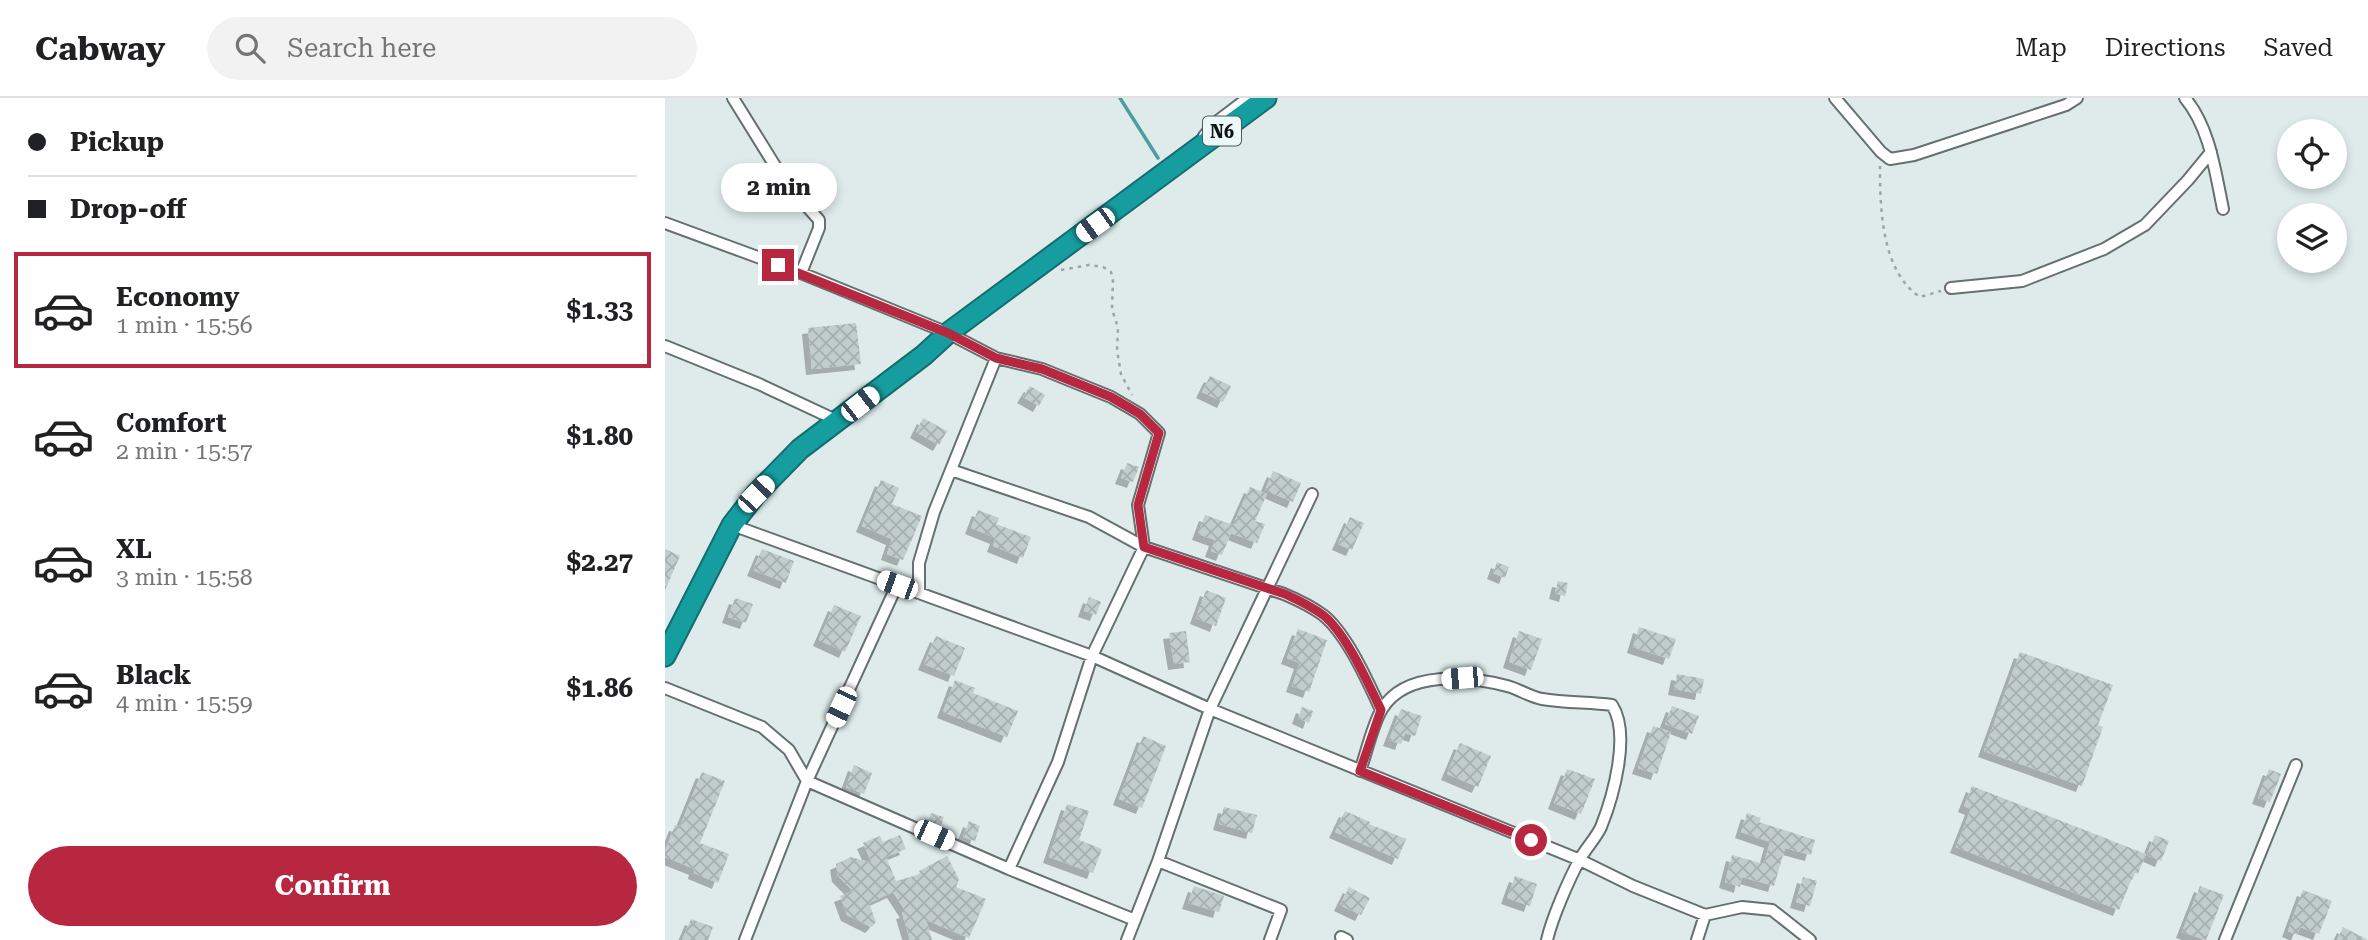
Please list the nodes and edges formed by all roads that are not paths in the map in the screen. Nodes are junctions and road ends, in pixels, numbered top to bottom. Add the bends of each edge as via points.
1 (733, 98) edge
2 (1248, 98) edge
3 (1266, 98) edge
4 (1835, 98) edge
5 (2077, 98) edge
6 (2185, 98) edge
7 (1199, 148) junction
8 (2211, 152) junction
9 (2223, 209) dead end
10 (665, 223) edge
11 (801, 273) junction
12 (1951, 288) road end
13 (948, 333) junction
14 (665, 346) edge
15 (996, 358) junction
16 (838, 421) junction
17 (951, 470) junction
18 (1312, 494) dead end
19 (732, 525) junction
20 (1144, 547) junction
21 (897, 585) junction
22 (1266, 588) junction
23 (919, 593) junction
24 (665, 656) edge
25 (1091, 656) junction
26 (665, 688) edge
27 (1210, 709) junction
28 (1381, 710) junction
29 (2295, 765) dead end
30 (1360, 771) junction
31 (807, 781) junction
32 (1580, 860) junction
33 (1158, 861) junction
34 (1009, 869) junction
35 (1705, 915) junction
36 (1135, 920) junction
37 (745, 940) edge
38 (1127, 940) edge
39 (1270, 940) edge
40 (1547, 940) edge
41 (1697, 940) edge
42 (1810, 940) edge
43 (2225, 940) edge

1 - 11 street via 785,182 819,220
2 - 7 street via 1215,123
3 - 7 highway, N6
4 - 5 street via 1890,159 1914,155
6 - 8 street
7 - 13 highway, N6
8 - 9 street
8 - 12 street via 2145,225 2104,249 2022,281
10 - 11 street
11 - 13 street
13 - 15 street
13 - 16 highway, N6
14 - 16 street
15 - 17 street
15 - 20 street via 1042,369 1111,397 1140,414 1159,433 1138,505
16 - 19 highway, N6 via 800,449
17 - 20 street via 1089,517
17 - 23 street via 919,563
18 - 22 street
19 - 21 street
19 - 24 highway, N6
20 - 22 street
20 - 25 street
21 - 23 street
21 - 31 street
22 - 27 street
22 - 28 street via 1326,617 1353,654
23 - 25 street
25 - 27 street
25 - 34 street via 1058,762
26 - 31 street via 762,727 789,750
27 - 30 street
27 - 33 street
28 - 30 street
28 - 32 street via 1398,692 1426,681 1462,678 1507,686 1538,698 1612,705 1620,731 1620,759 1600,828
29 - 43 street
30 - 32 street
31 - 34 street
31 - 37 street
32 - 35 street
32 - 40 street
33 - 36 street
33 - 39 street via 1281,910
34 - 36 street
35 - 41 street
35 - 42 street via 1742,907 1772,910
36 - 38 street

